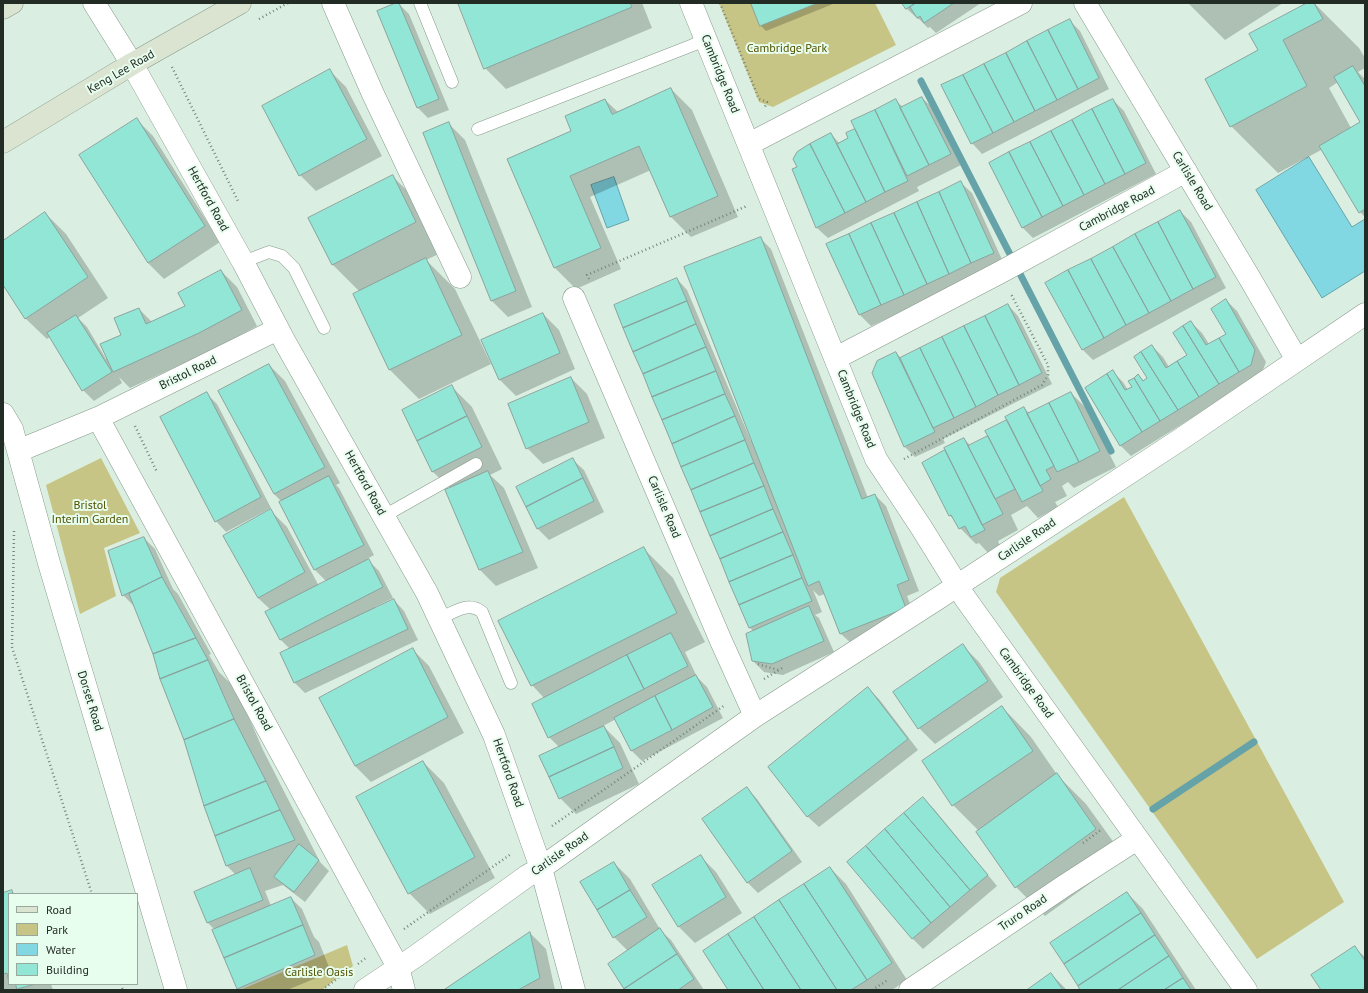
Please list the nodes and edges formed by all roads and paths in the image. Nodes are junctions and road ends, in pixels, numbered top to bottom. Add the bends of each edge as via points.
1 (12, 3) edge
2 (94, 3) edge
3 (240, 3) edge
4 (333, 3) edge
5 (420, 3) edge
6 (691, 3) edge
7 (720, 3) edge
8 (1021, 3) edge
9 (1085, 3) edge
10 (3, 8) edge
11 (706, 39) junction
12 (132, 64) junction
13 (452, 82) dead end
14 (478, 129) dead end
15 (770, 133) junction
16 (3, 142) edge
17 (749, 144) junction
18 (1186, 171) junction
19 (770, 196) junction
20 (243, 262) junction
21 (999, 272) junction
22 (460, 277) dead end
23 (590, 280) dead end
24 (574, 298) dead end
25 (1365, 314) edge
26 (324, 328) dead end
27 (278, 329) junction
28 (836, 358) junction
29 (1297, 360) junction
30 (98, 418) junction
31 (133, 420) dead end
32 (6, 425) edge
33 (18, 451) junction
34 (898, 462) dead end
35 (476, 464) dead end
36 (159, 476) dead end
37 (384, 516) junction
38 (14, 529) dead end
39 (957, 586) junction
40 (439, 619) junction
41 (511, 683) dead end
42 (755, 716) junction
43 (1137, 839) junction
44 (541, 868) junction
45 (92, 893) edge
46 (372, 953) dead end
47 (398, 968) junction
48 (176, 990) edge
49 (322, 990) edge
50 (365, 990) edge
51 (404, 990) edge
52 (574, 990) edge
53 (910, 990) edge
54 (1246, 990) edge

1 - 10 main road
2 - 12 street, Hertford Road
3 - 12 main road, Keng Lee Road
4 - 22 street
5 - 13 lane
6 - 11 street, Cambridge Road
7 - 15 path via 760,99 767,102 763,112
8 - 15 street
9 - 18 street, Carlisle Road
11 - 14 lane
11 - 17 street, Cambridge Road
12 - 16 main road, Keng Lee Road
12 - 20 street, Hertford Road
15 - 17 street
17 - 19 street, Cambridge Road
18 - 21 street, Cambridge Road
18 - 29 street, Carlisle Road
19 - 23 path via 587,275
19 - 28 street, Cambridge Road
20 - 26 lane via 270,252 282,256 294,268
20 - 27 street, Hertford Road
21 - 28 street, Cambridge Road
21 - 34 path via 1048,365 1048,375 1042,385
24 - 42 street, Carlisle Road via 720,641
25 - 29 street, Carlisle Road
27 - 30 street, Bristol Road
27 - 37 street, Hertford Road
28 - 39 street, Cambridge Road via 876,458
29 - 39 street, Carlisle Road
30 - 33 street, Bristol Road
30 - 47 street, Bristol Road
31 - 36 path
32 - 33 street, Dorset Road
33 - 48 street, Dorset Road via 48,563
35 - 37 lane
37 - 40 street, Hertford Road
38 - 45 path via 12,647
39 - 42 street, Carlisle Road
39 - 43 street, Cambridge Road
40 - 41 lane via 468,606 476,607 482,612
40 - 44 street, Hertford Road via 494,735
42 - 44 street, Carlisle Road
43 - 53 street, Truro Road
43 - 54 street, Cambridge Road
44 - 47 street, Carlisle Road
44 - 52 street, Hertford Road
46 - 49 path
47 - 50 street, Carlisle Road
47 - 51 street, Bristol Road

